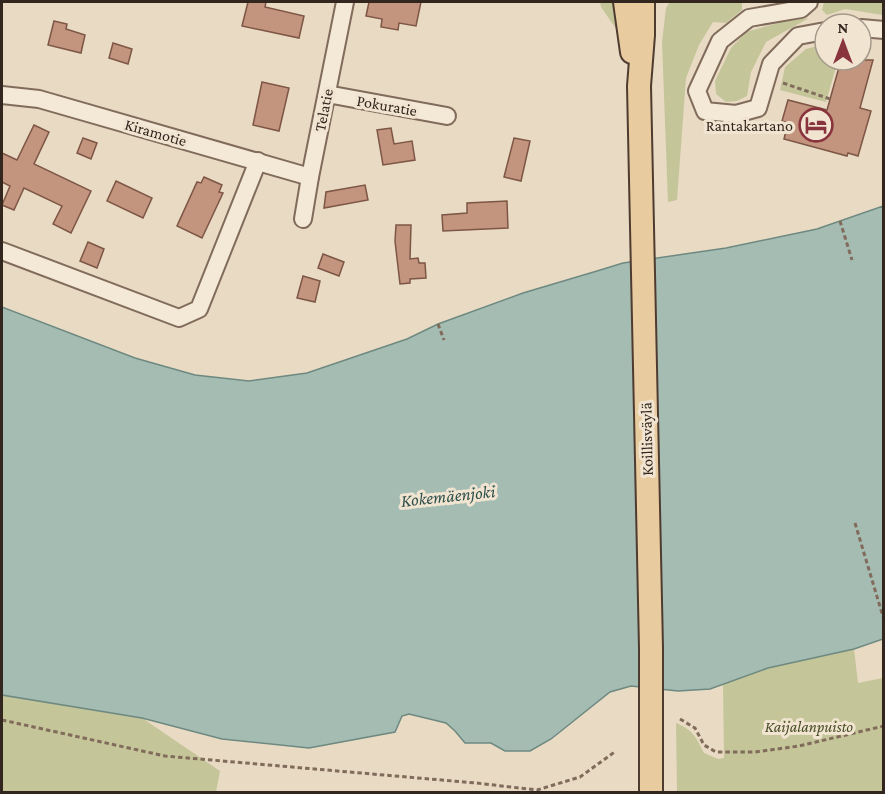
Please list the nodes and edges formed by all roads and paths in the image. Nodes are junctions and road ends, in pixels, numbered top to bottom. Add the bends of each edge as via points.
1 (345, 2) edge
2 (625, 2) edge
3 (643, 2) edge
4 (809, 2) edge
5 (813, 33) edge
6 (767, 78) junction
7 (639, 86) junction
8 (327, 94) junction
9 (2, 95) edge
10 (831, 99) dead end
11 (447, 116) dead end
12 (258, 161) junction
13 (310, 177) junction
14 (303, 219) dead end
15 (840, 221) dead end
16 (2, 251) edge
17 (852, 260) dead end
18 (438, 324) dead end
19 (444, 340) dead end
20 (855, 523) dead end
21 (884, 620) edge
22 (2, 720) edge
23 (680, 720) dead end
24 (884, 726) edge
25 (616, 751) dead end
26 (651, 792) edge

1 - 8 street, Telatie
2 - 7 main road, Koillisväylä
3 - 7 main road, Koillisväylä
4 - 6 street via 801,9 750,18 720,41 698,91 705,111 736,114 758,108
5 - 6 street via 798,36 771,64
6 - 10 path
7 - 26 main road, Koillisväylä
8 - 11 street, Pokuratie
8 - 13 street, Telatie
9 - 12 street, Kiramotie via 39,99
12 - 13 street, Kiramotie
12 - 16 street via 200,309 179,318
13 - 14 street, Telatie
15 - 17 path
18 - 19 path
20 - 21 path
22 - 25 path via 165,756 537,790 580,777
23 - 24 path via 695,728 704,745 716,752 799,746

